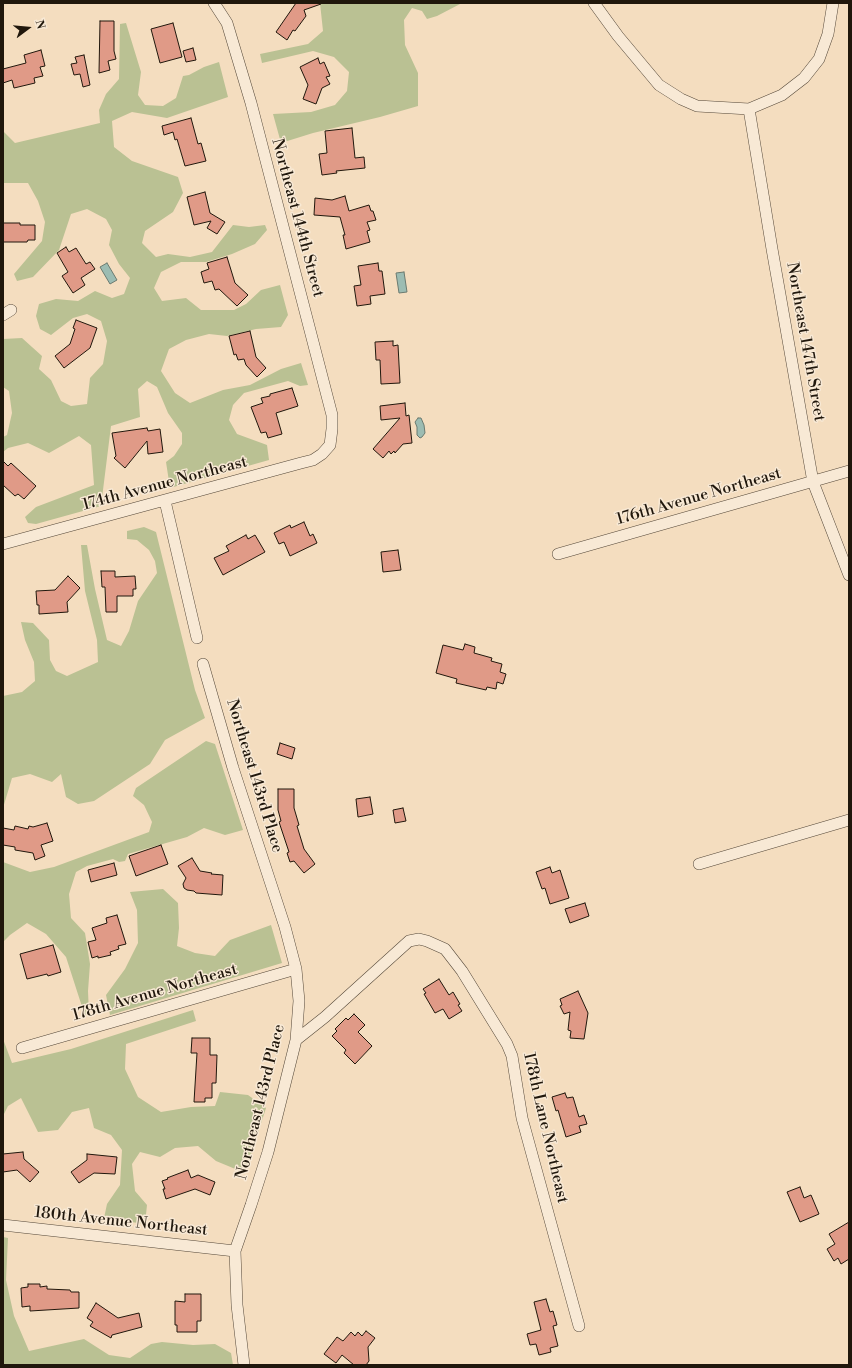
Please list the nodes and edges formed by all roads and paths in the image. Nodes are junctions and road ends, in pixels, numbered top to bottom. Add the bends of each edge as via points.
1 (214, 3) edge
2 (594, 3) edge
3 (832, 3) edge
4 (749, 109) junction
5 (330, 445) joint
6 (849, 471) edge
7 (813, 482) junction
8 (165, 501) junction
9 (3, 544) edge
10 (558, 554) dead end
11 (849, 575) edge
12 (197, 638) dead end
13 (203, 664) dead end
14 (849, 820) edge
15 (698, 864) dead end
16 (296, 969) junction
17 (296, 1040) junction
18 (22, 1048) dead end
19 (3, 1225) edge
20 (235, 1251) junction
21 (579, 1326) dead end
22 (244, 1365) edge

1 - 5 street, Northeast 144th Street via 226,23 253,110 332,415
2 - 4 street via 659,86 697,106
3 - 4 street via 828,34 819,59 804,78 782,95
4 - 7 street, Northeast 147th Street
5 - 8 street, 174th Avenue Northeast via 313,460
6 - 7 street, 176th Avenue Northeast
7 - 10 street, 176th Avenue Northeast
7 - 11 street, Northeast 147th Street
8 - 9 street, 174th Avenue Northeast
8 - 12 street
13 - 16 street, Northeast 143rd Place
14 - 15 street
16 - 17 street, Northeast 143rd Place via 299,1001
16 - 18 street, 178th Avenue Northeast
17 - 20 street, Northeast 143rd Place via 268,1152
17 - 21 street, 178th Lane Northeast via 409,942 419,939 445,949 462,971 512,1056 522,1118
19 - 20 street, 180th Avenue Northeast
20 - 22 street, Northeast 143rd Place via 237,1305

